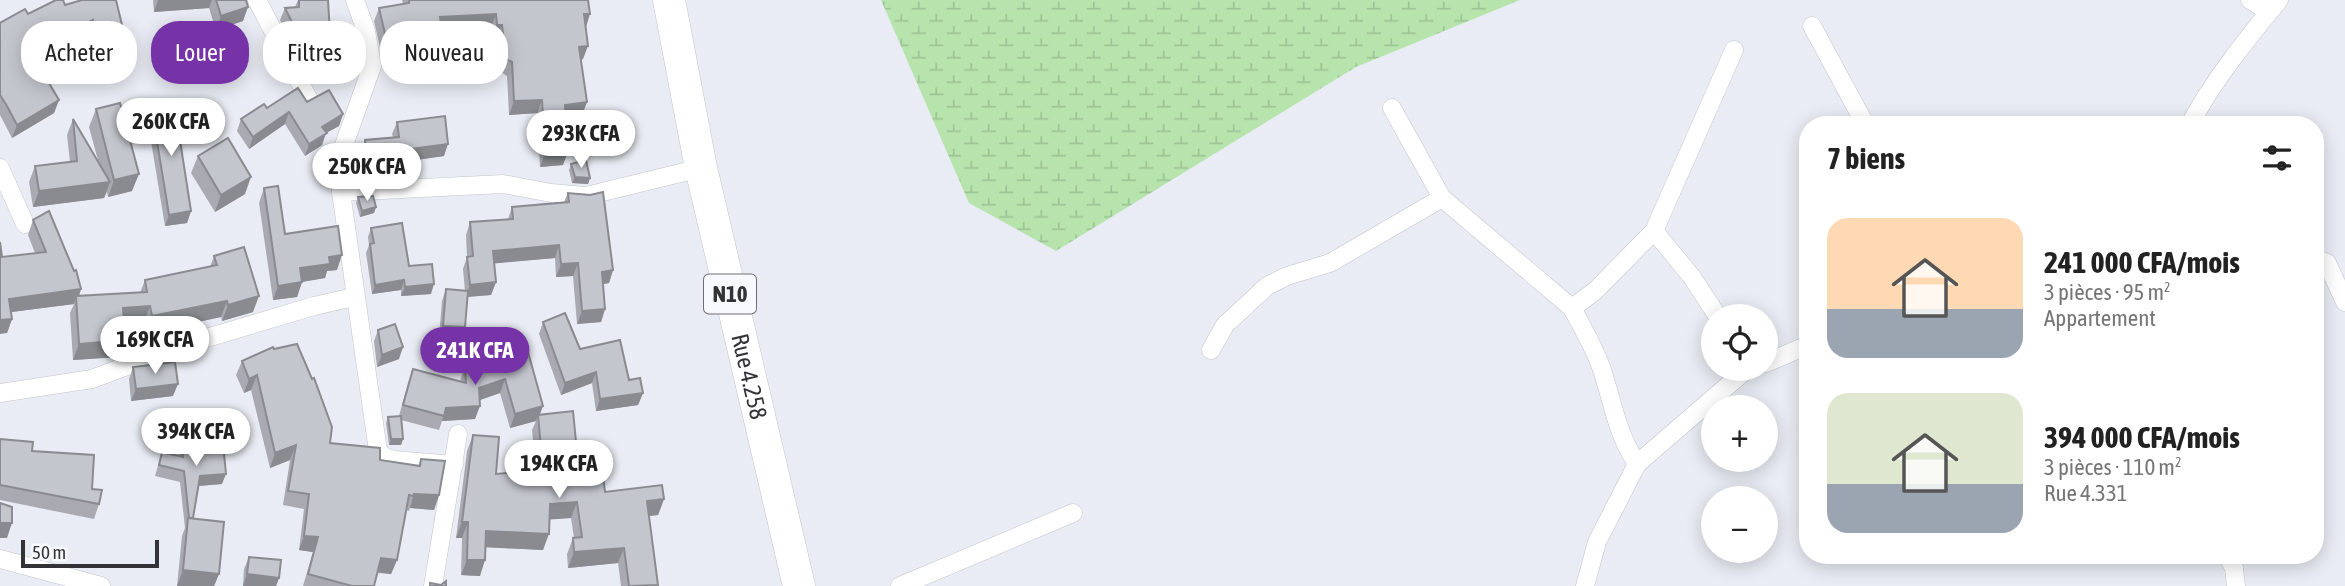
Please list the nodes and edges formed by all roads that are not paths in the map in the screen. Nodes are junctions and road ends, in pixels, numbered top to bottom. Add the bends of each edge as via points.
1 (257, 0) edge
2 (355, 0) edge
3 (669, 0) edge
4 (2250, 0) edge
5 (2274, 6) edge
6 (1812, 26) dead end
7 (1734, 50) dead end
8 (308, 98) edge
9 (1392, 108) dead end
10 (1861, 116) edge
11 (2194, 116) edge
12 (0, 168) edge
13 (701, 169) junction
14 (341, 192) junction
15 (1442, 198) junction
16 (24, 223) dead end
17 (1654, 231) junction
18 (2324, 262) edge
19 (354, 297) junction
20 (2345, 302) edge
21 (1710, 304) edge
22 (1572, 308) junction
23 (1799, 349) edge
24 (1211, 350) dead end
25 (1778, 358) edge
26 (1733, 381) edge
27 (0, 393) edge
28 (458, 434) dead end
29 (1637, 464) junction
30 (454, 465) junction
31 (1073, 513) dead end
32 (0, 559) edge
33 (2232, 564) edge
34 (101, 586) edge
35 (433, 586) edge
36 (799, 586) edge
37 (900, 586) edge
38 (1585, 586) edge
39 (2236, 586) edge

1 - 8 street
2 - 14 street via 372,66 344,148
3 - 13 highway, Rue 4.258 / N10
4 - 5 street
5 - 11 street via 2210,88
6 - 10 street
7 - 17 street
9 - 15 street
12 - 16 street
13 - 14 street via 586,196 503,184
13 - 36 highway, Rue 4.258 / N10
14 - 19 street
15 - 22 street
15 - 24 street via 1330,263 1267,286 1225,325
17 - 21 street
17 - 22 street
18 - 20 street
19 - 27 street via 183,345 92,379
19 - 30 street via 378,451 394,460
22 - 29 street via 1601,365 1620,433
23 - 25 street
26 - 29 street
28 - 30 street
29 - 38 street via 1597,541
30 - 35 street
31 - 37 street
32 - 34 street
33 - 39 street

